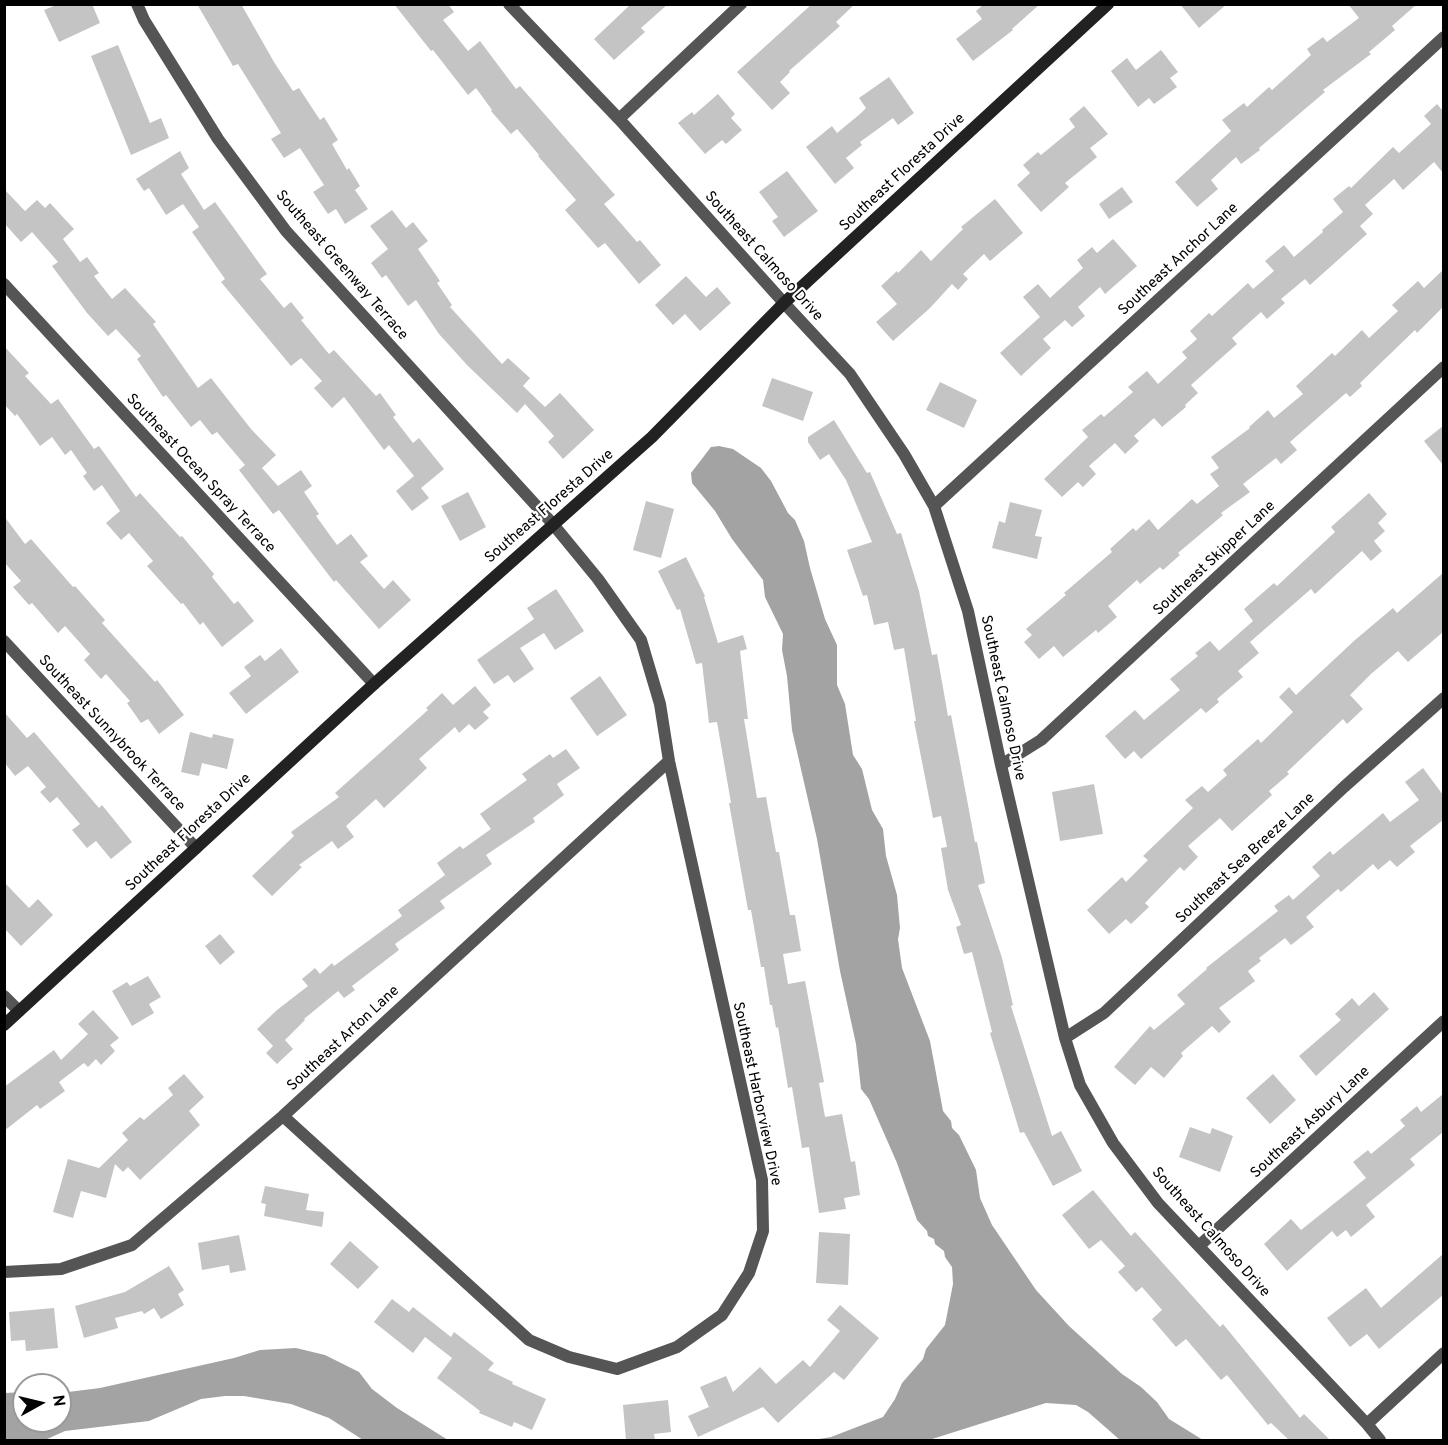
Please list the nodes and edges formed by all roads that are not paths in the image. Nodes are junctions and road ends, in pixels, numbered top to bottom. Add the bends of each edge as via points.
1 (137, 4) edge
2 (509, 4) edge
3 (741, 4) edge
4 (1108, 4) edge
5 (1443, 37) edge
6 (619, 119) junction
7 (4, 284) edge
8 (784, 303) junction
9 (1443, 367) edge
10 (934, 506) junction
11 (552, 523) junction
12 (4, 641) edge
13 (374, 684) junction
14 (1443, 698) edge
15 (669, 761) junction
16 (1001, 765) junction
17 (196, 848) junction
18 (4, 996) edge
19 (19, 1011) junction
20 (1443, 1021) edge
21 (4, 1024) edge
22 (1065, 1038) junction
23 (283, 1116) junction
24 (1199, 1246) junction
25 (4, 1272) edge
26 (1443, 1353) edge
27 (1367, 1424) junction
28 (1380, 1440) edge

1 - 11 street, Southeast Greenway Terrace via 218,139 286,231
2 - 6 street, Southeast Calmoso Drive
3 - 6 street
4 - 8 street, Southeast Floresta Drive
5 - 10 street, Southeast Anchor Lane
6 - 8 street, Southeast Calmoso Drive
7 - 13 street, Southeast Ocean Spray Terrace
8 - 10 street, Southeast Calmoso Drive via 850,374
8 - 11 street, Southeast Floresta Drive via 652,437
9 - 16 street, Southeast Skipper Lane via 1041,740
10 - 16 street, Southeast Calmoso Drive via 968,611
11 - 13 street, Southeast Floresta Drive
11 - 15 street, Southeast Greenway Terrace via 641,640 660,704
12 - 17 street, Southeast Sunnybrook Terrace
13 - 17 street, Southeast Floresta Drive
14 - 22 street, Southeast Sea Breeze Lane via 1104,1013
15 - 23 street, Southeast Arton Lane
15 - 23 street, Southeast Harborview Drive via 762,1180 763,1231 749,1273 722,1315 677,1347 617,1369 569,1358 529,1340
16 - 22 street, Southeast Calmoso Drive
17 - 19 street, Southeast Floresta Drive
18 - 19 street
19 - 21 street, Southeast Floresta Drive
20 - 24 street, Southeast Asbury Lane
22 - 24 street, Southeast Calmoso Drive via 1080,1084 1113,1143 1158,1203
23 - 25 street, Southeast Arton Lane via 132,1245 61,1269
24 - 27 street, Southeast Calmoso Drive
26 - 27 street
27 - 28 street, Southeast Calmoso Drive

